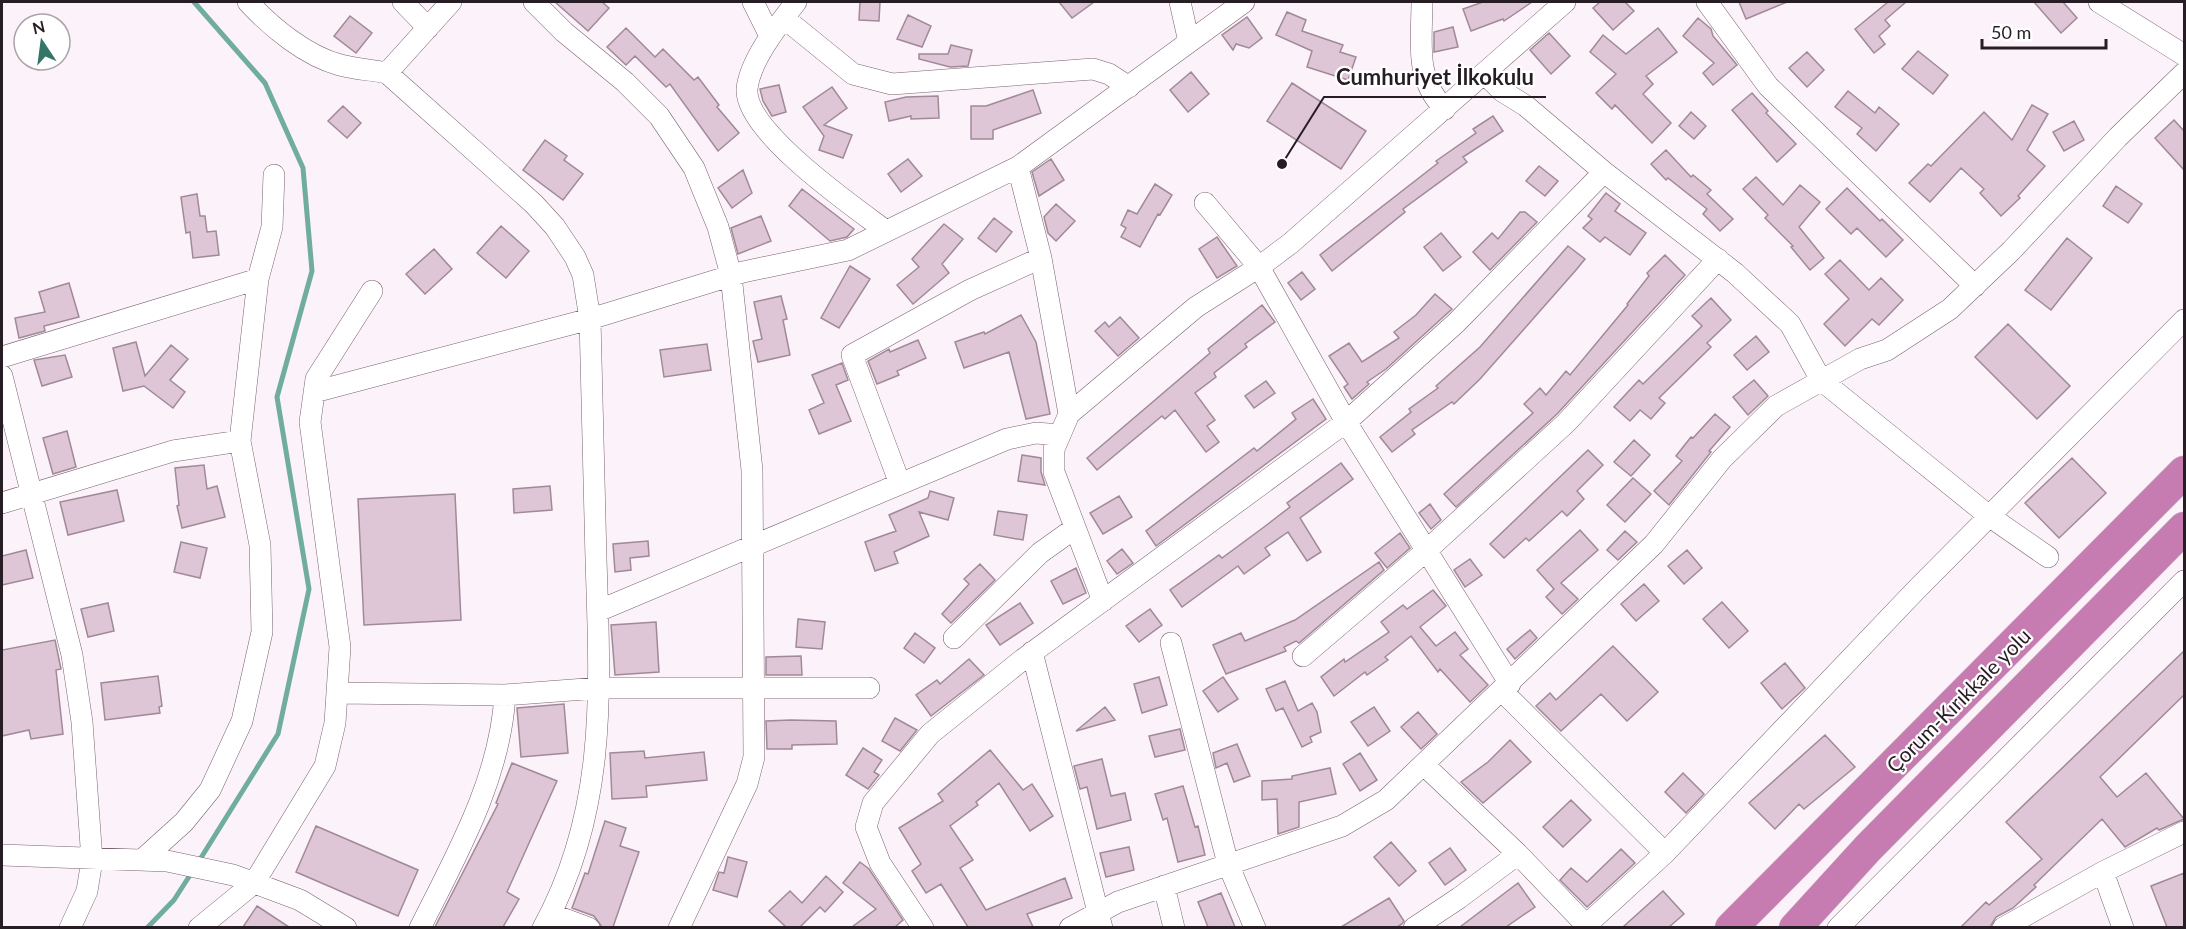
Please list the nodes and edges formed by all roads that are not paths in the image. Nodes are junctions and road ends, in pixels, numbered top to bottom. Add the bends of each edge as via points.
1 (248, 2) edge
2 (403, 2) edge
3 (451, 2) edge
4 (534, 2) edge
5 (753, 2) edge
6 (1180, 2) edge
7 (1244, 2) edge
8 (1422, 2) edge
9 (1565, 2) edge
10 (1707, 2) edge
11 (2099, 2) edge
12 (790, 10) edge
13 (428, 28) junction
14 (770, 36) junction
15 (1189, 42) junction
16 (2184, 55) edge
17 (387, 73) junction
18 (2184, 73) edge
19 (1485, 74) junction
20 (1129, 87) junction
21 (1445, 110) junction
22 (1018, 167) junction
23 (1604, 172) junction
24 (274, 175) dead end
25 (1205, 203) dead end
26 (886, 231) junction
27 (1041, 258) junction
28 (1718, 259) junction
29 (1259, 267) junction
30 (731, 276) junction
31 (258, 279) junction
32 (1975, 286) junction
33 (372, 291) dead end
34 (590, 319) junction
35 (2184, 320) edge
36 (2, 357) edge
37 (2, 376) edge
38 (1821, 380) junction
39 (314, 392) junction
40 (1069, 414) junction
41 (1346, 422) junction
42 (1060, 435) junction
43 (240, 441) junction
44 (2184, 472) edge
45 (900, 484) junction
46 (30, 495) junction
47 (2, 503) edge
48 (1989, 516) junction
49 (1075, 528) junction
50 (2184, 528) edge
51 (753, 546) junction
52 (1426, 551) junction
53 (2048, 557) dead end
54 (2180, 594) edge
55 (1103, 601) junction
56 (598, 612) junction
57 (954, 638) dead end
58 (1171, 643) dead end
59 (1032, 652) junction
60 (1303, 657) dead end
61 (599, 687) junction
62 (1506, 687) junction
63 (754, 688) junction
64 (868, 688) dead end
65 (337, 693) junction
66 (505, 695) junction
67 (1424, 765) junction
68 (2184, 832) edge
69 (1665, 852) junction
70 (1518, 854) junction
71 (2, 855) edge
72 (92, 860) junction
73 (142, 860) junction
74 (1228, 864) junction
75 (2103, 872) junction
76 (254, 883) junction
77 (1164, 886) junction
78 (1100, 920) edge
79 (547, 921) edge
80 (333, 924) edge
81 (1586, 926) edge
82 (70, 927) edge
83 (199, 927) edge
84 (420, 927) edge
85 (589, 927) edge
86 (679, 927) edge
87 (923, 927) edge
88 (1070, 927) edge
89 (1174, 927) edge
90 (1255, 927) edge
91 (1414, 927) edge
92 (1731, 927) edge
93 (1795, 927) edge
94 (1838, 927) edge
95 (2003, 927) edge
96 (2123, 927) edge

1 - 17 street via 282,32 320,56 339,65
2 - 13 street
3 - 13 street
4 - 30 street via 643,98 674,135 702,186
5 - 14 street
6 - 15 street
7 - 15 street
8 - 21 street via 1423,75 1435,100
9 - 19 street
10 - 32 street via 1768,86
11 - 16 street
12 - 14 street
12 - 20 street via 853,74 872,80 892,84 1093,69
13 - 17 street
14 - 26 street via 749,81 751,108 783,148
15 - 20 street
17 - 34 street via 555,227 583,275
18 - 32 street
19 - 21 street
19 - 23 street
20 - 22 street
21 - 29 street
22 - 26 street
22 - 27 street
23 - 28 street
23 - 41 street via 1456,323
24 - 31 street via 272,227
25 - 29 street
26 - 30 street via 848,250
27 - 40 street
27 - 45 street via 970,290 852,355
28 - 38 street via 1790,324
28 - 52 street via 1566,423
29 - 40 street via 1196,308
29 - 41 street
30 - 34 street
30 - 51 street via 752,470
31 - 36 street
31 - 43 street
32 - 38 street via 1950,309 1887,350
33 - 39 street via 316,379
34 - 39 street
34 - 56 street
35 - 48 street
37 - 46 street
38 - 48 street
38 - 62 street via 1776,406 1722,459 1654,544
39 - 65 street via 310,422 340,647
40 - 42 street
41 - 52 street
41 - 55 street
42 - 45 street via 1036,433 1007,439
42 - 49 street via 1054,448 1054,472
43 - 46 street via 173,451
43 - 73 street via 260,544 262,632 242,722 210,790 184,822
44 - 92 highway, Çorum-Kırıkkale yolu
45 - 51 street
46 - 47 street
46 - 72 street via 72,655 82,722
48 - 53 street
48 - 69 street
49 - 55 street
49 - 57 street via 1040,553
50 - 93 highway, Çorum-Kırıkkale yolu
51 - 56 street
51 - 63 street
52 - 60 street
52 - 62 street
54 - 94 street
55 - 59 street
56 - 61 street
58 - 74 street
59 - 78 street
59 - 87 street via 930,734 873,803 866,827 880,863
61 - 63 street
61 - 66 street
61 - 79 street via 593,782 584,825
62 - 67 street
62 - 69 street
63 - 64 street
63 - 86 street via 754,757 747,784
65 - 66 street
65 - 76 street via 325,766
66 - 84 street via 494,765 459,850
67 - 70 street
67 - 74 street via 1386,800 1342,826
68 - 75 street
69 - 81 street
70 - 81 street
70 - 91 street
71 - 72 street
72 - 73 street
72 - 82 street via 87,891
73 - 76 street via 167,861
74 - 77 street
74 - 90 street
75 - 95 street
75 - 96 street
76 - 80 street via 300,900
76 - 83 street
77 - 78 street via 1118,902
77 - 89 street
78 - 88 street
79 - 85 street

